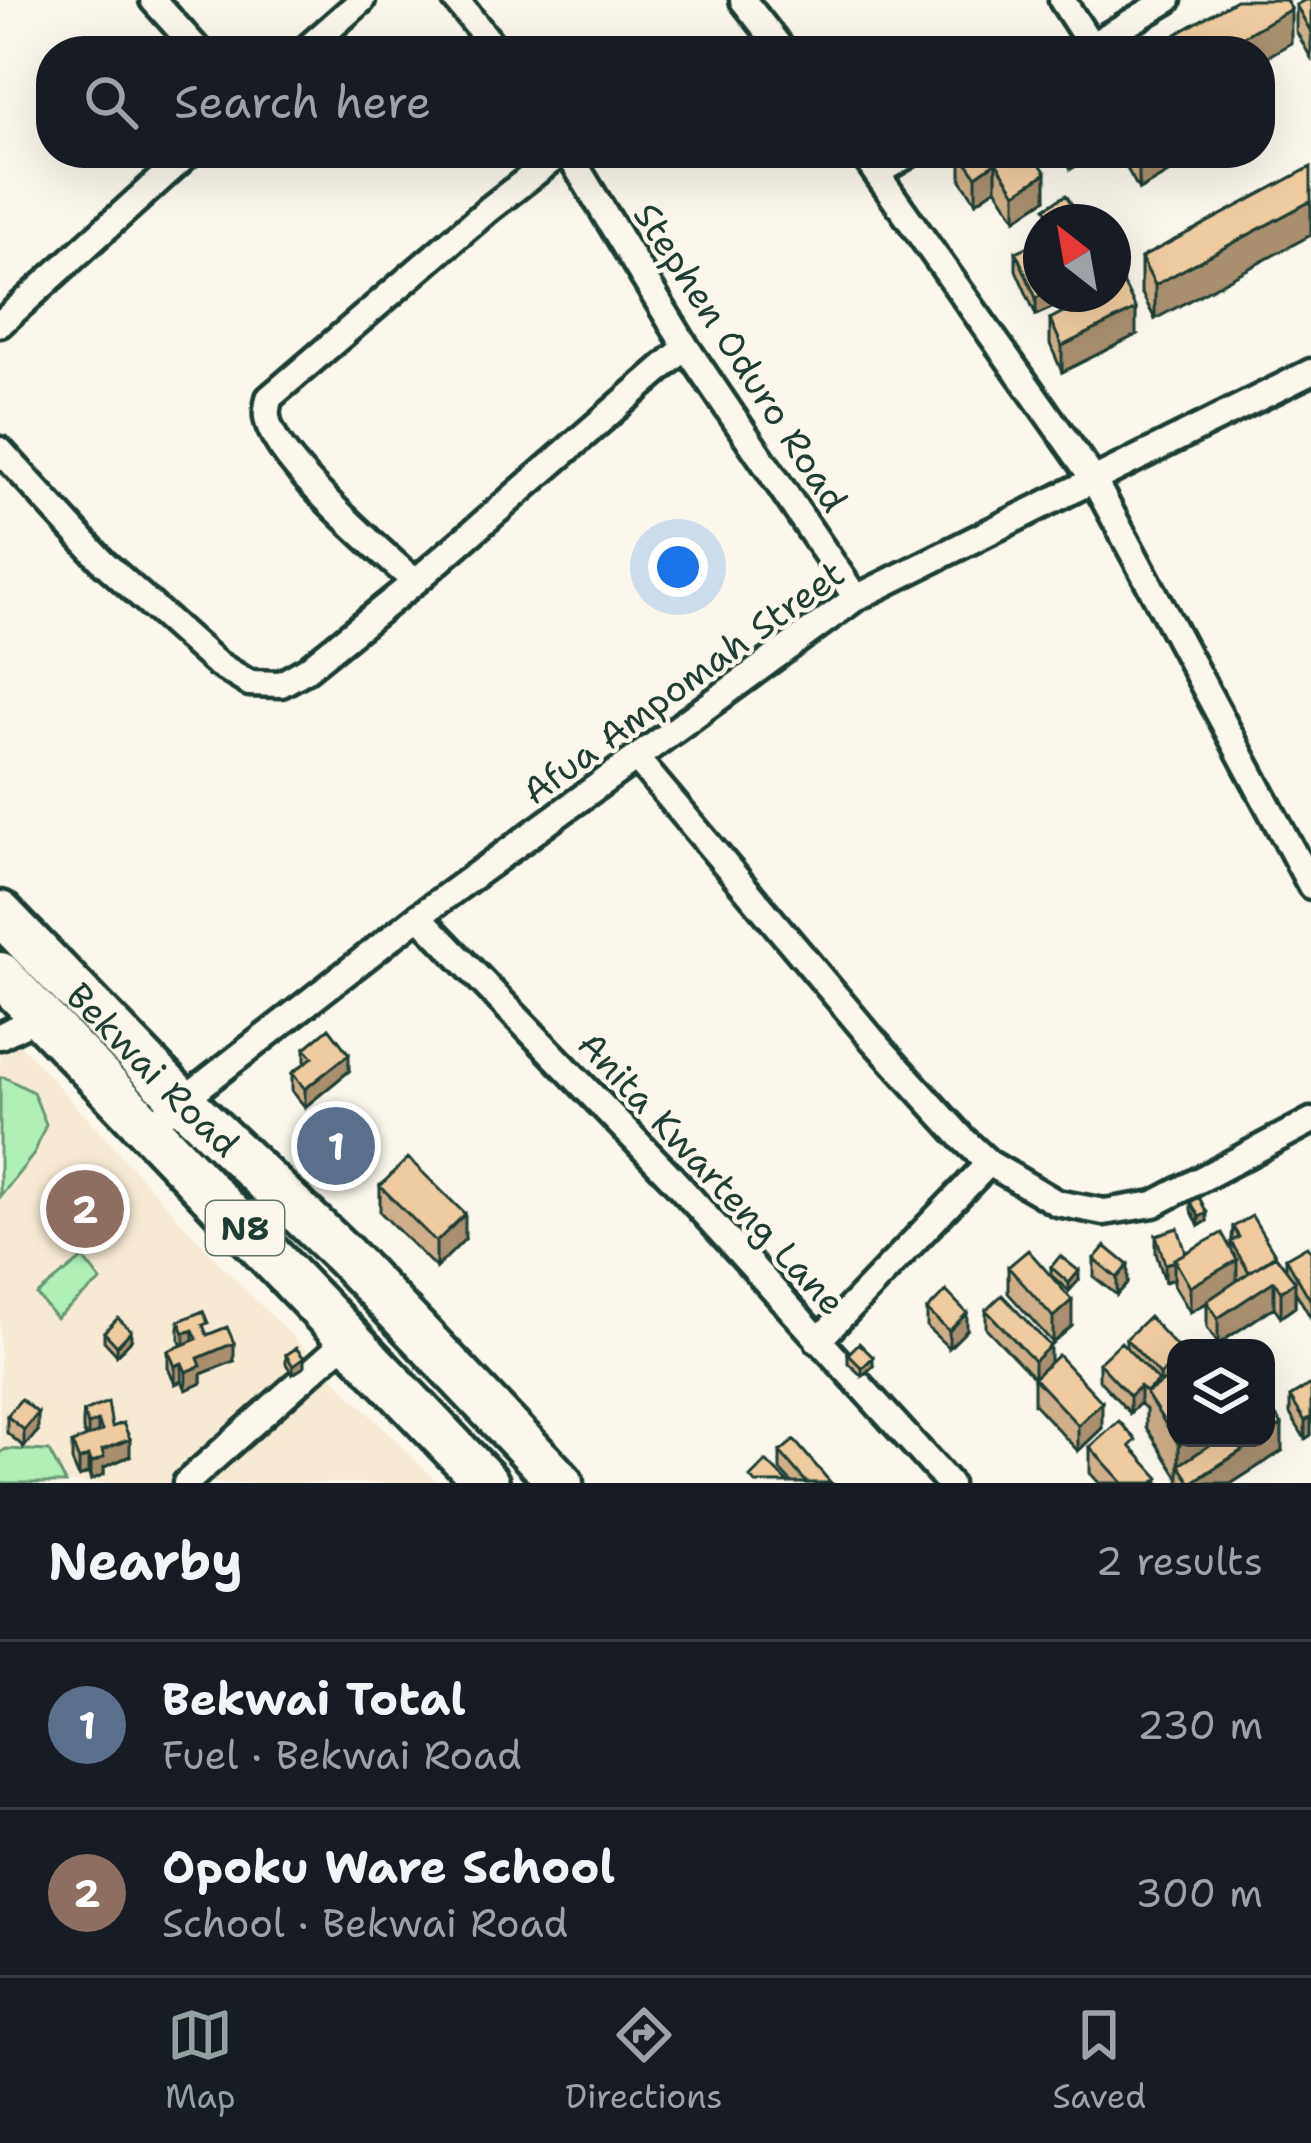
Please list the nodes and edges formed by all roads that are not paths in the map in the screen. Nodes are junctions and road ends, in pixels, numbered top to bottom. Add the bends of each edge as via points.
1 (153, 0) edge
2 (362, 0) edge
3 (456, 0) edge
4 (743, 0) edge
5 (1062, 0) edge
6 (1168, 0) edge
7 (185, 36) edge
8 (321, 36) edge
9 (485, 36) edge
10 (771, 36) edge
11 (1081, 36) edge
12 (1107, 36) edge
13 (172, 168) edge
14 (545, 168) edge
15 (574, 168) edge
16 (874, 168) edge
17 (0, 288) edge
18 (7, 318) edge
19 (686, 347) junction
20 (1311, 372) edge
21 (0, 450) edge
22 (1092, 478) junction
23 (415, 582) junction
24 (856, 598) junction
25 (637, 758) junction
26 (1311, 886) edge
27 (0, 913) edge
28 (419, 916) junction
29 (0, 974) edge
30 (40, 1016) junction
31 (0, 1036) edge
32 (181, 1100) junction
33 (1311, 1121) edge
34 (146, 1129) junction
35 (988, 1163) junction
36 (349, 1338) junction
37 (818, 1341) junction
38 (527, 1447) junction
39 (186, 1483) edge
40 (487, 1483) edge
41 (561, 1483) edge
42 (949, 1483) edge

1 - 7 street
2 - 8 street
3 - 9 street
4 - 10 street
5 - 11 street
6 - 12 street
13 - 18 street
14 - 23 street via 269,398 275,438
15 - 19 street, Stephen Oduro Road
16 - 22 street
17 - 18 street
19 - 23 street
19 - 24 street, Stephen Oduro Road
20 - 22 street, Afua Ampomah Street
21 - 23 street via 104,562 249,683 280,684 306,670
22 - 24 street, Afua Ampomah Street
22 - 26 street
24 - 25 street, Afua Ampomah Street
25 - 28 street, Afua Ampomah Street
25 - 35 street via 872,1039
27 - 32 highway, Bekwai Road / N8
28 - 32 street, Afua Ampomah Street
28 - 37 street, Anita Kwarteng Lane
29 - 30 highway, Bekwai Road / N8
30 - 31 street
30 - 34 highway, Bekwai Road / N8
32 - 34 street, Afua Ampomah Street
32 - 38 highway, Bekwai Road / N8
33 - 35 street via 1154,1204 1104,1212 1057,1203
34 - 36 highway, Bekwai Road / N8
35 - 37 street
36 - 39 street
36 - 40 highway, Bekwai Road / N8
37 - 42 street, Anita Kwarteng Lane
38 - 40 highway
38 - 41 highway, Bekwai Road / N8

